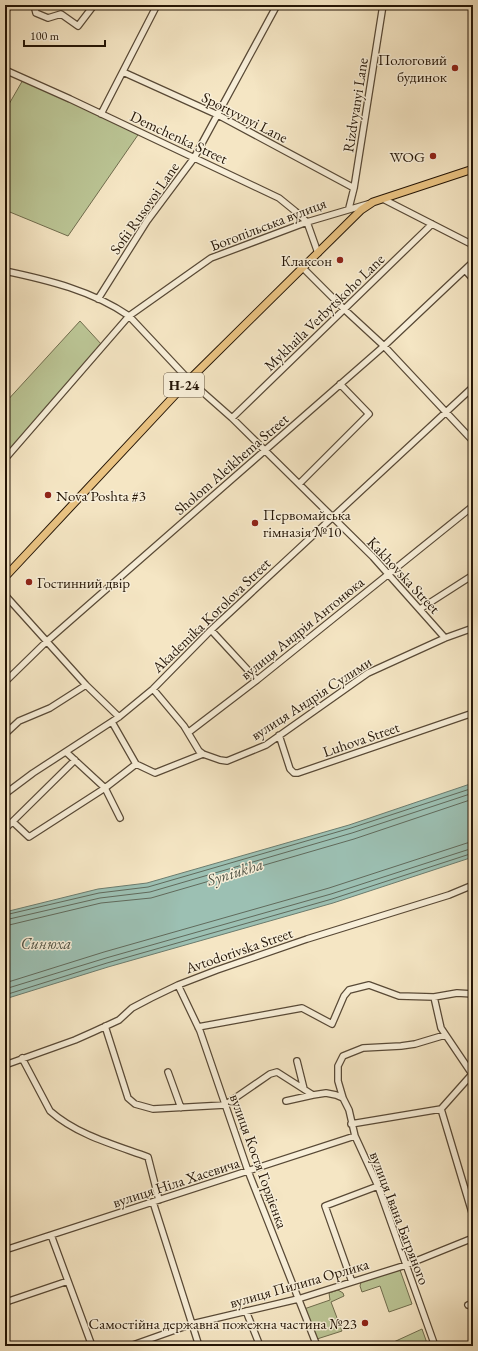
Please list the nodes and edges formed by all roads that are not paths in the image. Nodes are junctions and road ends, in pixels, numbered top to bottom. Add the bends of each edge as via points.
1 (8, 5) edge
2 (34, 5) edge
3 (94, 5) edge
4 (157, 5) edge
5 (278, 5) edge
6 (383, 5) edge
7 (5, 14) edge
8 (5, 70) edge
9 (123, 72) junction
10 (101, 114) junction
11 (218, 115) junction
12 (194, 158) junction
13 (473, 169) edge
14 (354, 188) junction
15 (383, 200) junction
16 (373, 202) junction
17 (349, 208) junction
18 (307, 222) junction
19 (432, 224) junction
20 (473, 245) edge
21 (318, 253) junction
22 (473, 262) edge
23 (303, 268) junction
24 (5, 270) edge
25 (465, 270) junction
26 (473, 279) edge
27 (98, 299) junction
28 (345, 310) junction
29 (129, 316) junction
30 (384, 346) junction
31 (189, 380) junction
32 (340, 384) junction
33 (473, 387) edge
34 (446, 412) junction
35 (232, 418) junction
36 (473, 441) edge
37 (265, 450) junction
38 (5, 459) edge
39 (299, 484) junction
40 (473, 506) edge
41 (332, 516) junction
42 (388, 573) junction
43 (473, 574) edge
44 (5, 577) edge
45 (5, 594) edge
46 (420, 609) junction
47 (473, 628) edge
48 (211, 630) junction
49 (445, 638) junction
50 (46, 642) junction
51 (257, 680) junction
52 (5, 682) edge
53 (86, 685) junction
54 (153, 689) junction
55 (473, 713) edge
56 (119, 717) junction
57 (112, 722) junction
58 (189, 732) junction
59 (5, 734) edge
60 (279, 735) junction
61 (66, 752) junction
62 (203, 754) junction
63 (75, 760) junction
64 (136, 764) junction
65 (104, 788) junction
66 (5, 794) edge
67 (120, 818) dead end
68 (13, 822) junction
69 (5, 829) edge
70 (472, 885) edge
71 (473, 894) edge
72 (178, 985) junction
73 (473, 994) edge
74 (434, 997) junction
75 (105, 1026) junction
76 (198, 1027) junction
77 (445, 1035) junction
78 (22, 1058) junction
79 (297, 1061) dead end
80 (5, 1065) edge
81 (168, 1072) dead end
82 (472, 1073) edge
83 (304, 1089) junction
84 (313, 1095) junction
85 (343, 1098) junction
86 (286, 1101) dead end
87 (225, 1105) junction
88 (181, 1108) junction
89 (441, 1109) junction
90 (351, 1124) junction
91 (355, 1136) junction
92 (248, 1171) junction
93 (378, 1186) junction
94 (156, 1201) junction
95 (473, 1216) edge
96 (51, 1235) junction
97 (473, 1238) edge
98 (5, 1250) edge
99 (406, 1265) junction
100 (68, 1281) junction
101 (352, 1282) junction
102 (298, 1299) junction
103 (6, 1302) edge
104 (246, 1311) junction
105 (192, 1324) junction
106 (92, 1346) edge
107 (130, 1346) edge
108 (199, 1346) edge
109 (260, 1346) edge
110 (317, 1346) edge
111 (435, 1346) edge

1 - 7 street
2 - 3 street via 36,13 48,18 61,14 78,26
4 - 9 street
5 - 11 street, Sofii Rusovoi Lane
6 - 14 street, Rizdvyanyi Lane
8 - 10 street, Demchenka Street
9 - 10 street
9 - 11 street, Sportyvnyi Lane
10 - 12 street, Demchenka Street
11 - 12 street, Sofii Rusovoi Lane
11 - 14 street, Sportyvnyi Lane
12 - 18 street, Demchenka Street via 279,198
12 - 27 street, Sofii Rusovoi Lane via 147,221
13 - 15 main road, Богопільська вулиця / Н-24
14 - 17 street, Rizdvyanyi Lane
15 - 16 main road, Богопільська вулиця / Н-24
15 - 19 street
16 - 17 street, Богопільська вулиця
16 - 21 main road, Н-24 via 361,210
17 - 18 street, Богопільська вулиця
18 - 21 street, Demchenka Street
18 - 29 street, Богопільська вулиця via 211,258
19 - 20 street
19 - 28 street, Mykhaila Verbytskoho Lane
21 - 23 main road, Н-24
22 - 25 street, Sholom Aleikhema Street
23 - 28 street
23 - 31 main road, Н-24
24 - 27 street, Kakhovska Street via 43,279
25 - 26 street
25 - 30 street, Sholom Aleikhema Street
27 - 29 street, Kakhovska Street
28 - 30 street
28 - 35 street, Mykhaila Verbytskoho Lane
29 - 31 street, Kakhovska Street
29 - 38 street, Богопільська вулиця
30 - 32 street, Sholom Aleikhema Street
30 - 34 street
31 - 35 street, Kakhovska Street
31 - 44 main road, Н-24
32 - 37 street, Sholom Aleikhema Street
32 - 39 street via 369,414
33 - 34 street, Akademika Korolova Street
34 - 36 street
34 - 41 street, Akademika Korolova Street
35 - 37 street, Kakhovska Street
37 - 39 street, Kakhovska Street
37 - 50 street, Sholom Aleikhema Street
39 - 41 street, Kakhovska Street
40 - 42 street, вулиця Андрія Антонюка
41 - 42 street, Kakhovska Street
41 - 48 street, Akademika Korolova Street
42 - 46 street, Kakhovska Street
42 - 51 street, вулиця Андрія Антонюка
43 - 46 street
45 - 50 street
46 - 49 street, Kakhovska Street
47 - 49 street, вулиця Андрія Сулими
48 - 51 street
48 - 54 street, Akademika Korolova Street
49 - 60 street, вулиця Андрія Сулими via 368,673
50 - 52 street, Sholom Aleikhema Street
50 - 53 street
51 - 58 street, вулиця Андрія Антонюка
53 - 56 street
53 - 59 street via 50,708 19,721
54 - 56 street, Akademika Korolova Street
54 - 58 street
55 - 60 street, Luhova Street via 298,773 290,769
56 - 57 street, Akademika Korolova Street
57 - 61 street, Akademika Korolova Street
57 - 64 street
58 - 62 street
60 - 62 street, вулиця Андрія Сулими via 266,744 227,761
61 - 63 street
61 - 66 street, Akademika Korolova Street
62 - 64 street via 155,772
63 - 65 street
63 - 68 street
64 - 65 street
65 - 67 street
65 - 68 street via 29,837
68 - 69 street
70 - 71 street
70 - 72 street, Avtodorivska Street via 449,895 307,940
72 - 75 street, Avtodorivska Street via 132,1008 119,1020
72 - 76 street, вулиця Костя Гордієнка
73 - 74 street via 458,993
74 - 76 street via 398,996 369,986 348,990 332,1024 302,1008
74 - 77 street
75 - 78 street, Avtodorivska Street via 75,1040
75 - 88 street via 128,1098 135,1104 154,1109
76 - 87 street, вулиця Костя Гордієнка
77 - 82 street
77 - 85 street, вулиця Івана Багряного via 415,1044 362,1048 343,1056 338,1066 338,1081
78 - 80 street, Avtodorivska Street
78 - 94 street via 50,1111 57,1118 102,1140 148,1157
79 - 83 street
81 - 88 street
82 - 89 street
83 - 84 street
83 - 87 street via 277,1072 270,1074
84 - 85 street via 326,1093
84 - 86 street
85 - 90 street, вулиця Івана Багряного via 349,1110
87 - 88 street
87 - 92 street, вулиця Костя Гордієнка
89 - 90 street
89 - 95 street
90 - 91 street, вулиця Івана Багряного
91 - 92 street, вулиця Ніла Хасевича
91 - 93 street, вулиця Івана Багряного
92 - 94 street, вулиця Ніла Хасевича
92 - 102 street, вулиця Костя Гордієнка
93 - 99 street, вулиця Івана Багряного
93 - 101 street via 325,1206
94 - 96 street, вулиця Ніла Хасевича
94 - 105 street
96 - 98 street, вулиця Ніла Хасевича
96 - 100 street
97 - 99 street, вулиця Пилипа Орлика
99 - 101 street, вулиця Пилипа Орлика
99 - 111 street, вулиця Івана Багряного
100 - 103 street
100 - 106 street
101 - 102 street, вулиця Пилипа Орлика
102 - 104 street, вулиця Пилипа Орлика
102 - 110 street, вулиця Костя Гордієнка
104 - 105 street, вулиця Пилипа Орлика
104 - 109 street
105 - 107 street, вулиця Пилипа Орлика
105 - 108 street

